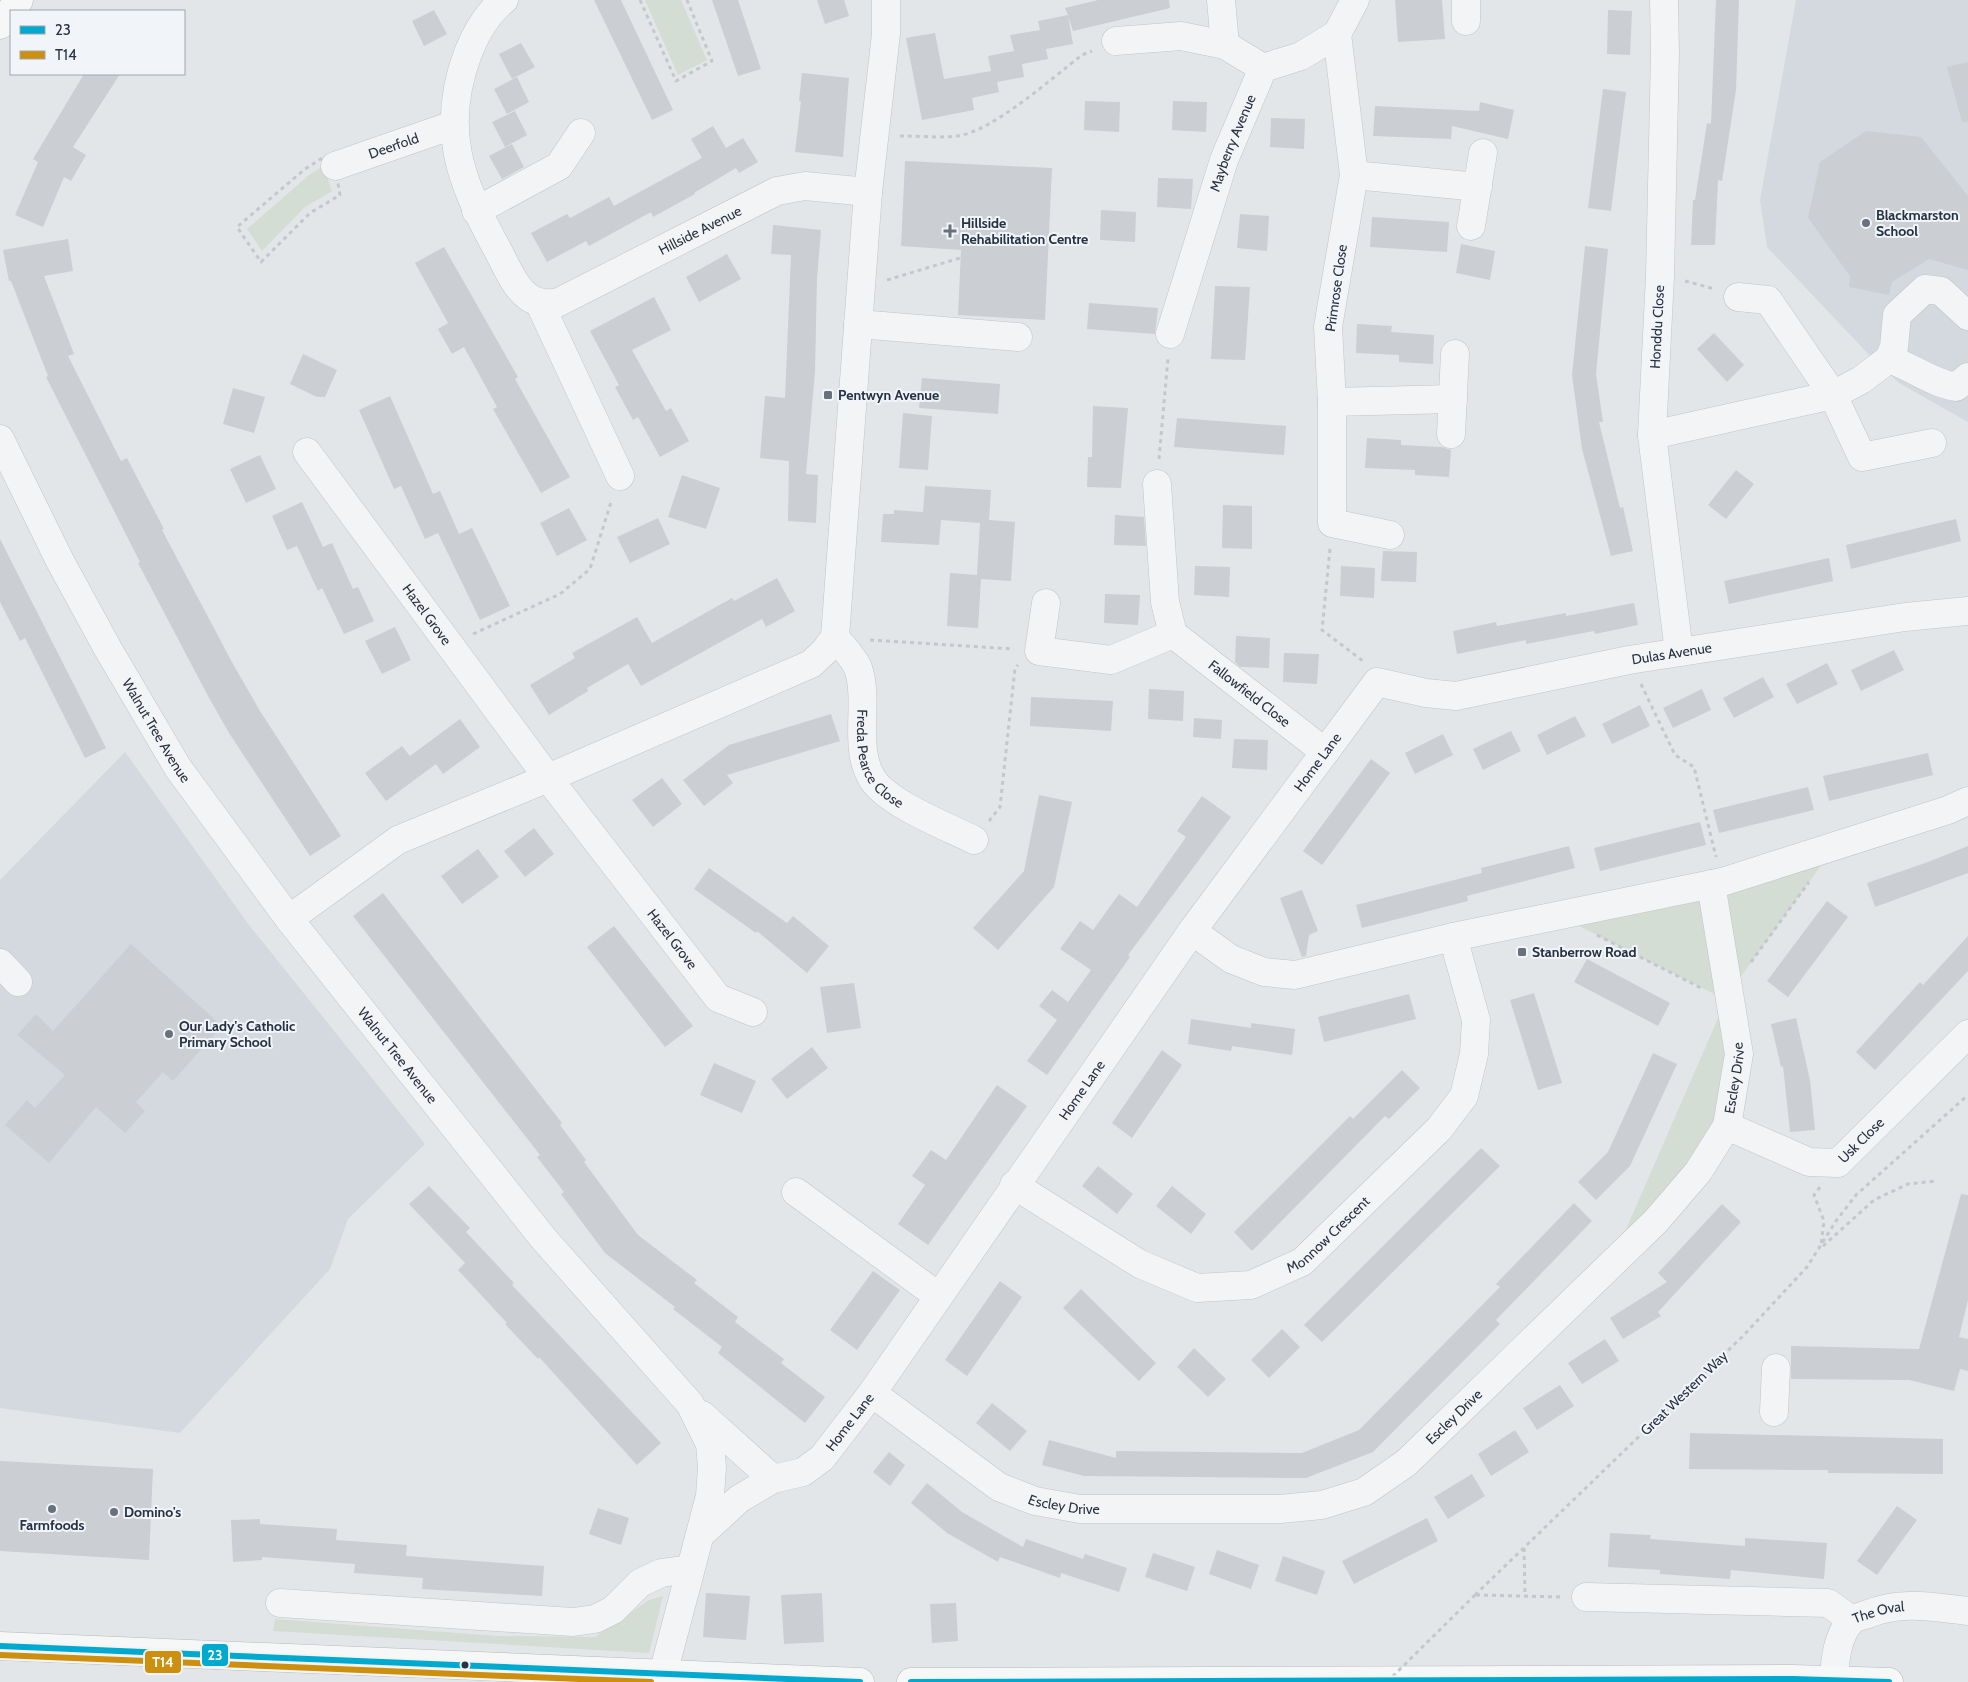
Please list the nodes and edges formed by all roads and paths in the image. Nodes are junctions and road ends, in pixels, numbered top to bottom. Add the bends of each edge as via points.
1 (19, 0) edge
2 (504, 0) edge
3 (640, 0) edge
4 (687, 0) edge
5 (886, 0) edge
6 (1221, 0) edge
7 (1355, 0) edge
8 (1664, 0) edge
9 (11, 10) edge
10 (10, 12) edge
11 (0, 25) edge
12 (1337, 34) junction
13 (1116, 41) joint
14 (1225, 45) junction
15 (1263, 68) junction
16 (453, 125) junction
17 (581, 133) dead end
18 (874, 136) junction
19 (1483, 153) dead end
20 (334, 166) junction
21 (1354, 175) junction
22 (1478, 187) junction
23 (868, 192) junction
24 (476, 211) junction
25 (1471, 226) dead end
26 (960, 258) dead end
27 (1660, 276) junction
28 (890, 281) dead end
29 (1738, 297) joint
30 (539, 302) junction
31 (1968, 316) edge
32 (858, 324) junction
33 (1170, 334) joint
34 (1018, 337) dead end
35 (1455, 354) dead end
36 (1889, 359) junction
37 (1964, 388) edge
38 (1833, 395) junction
39 (1453, 399) junction
40 (1332, 402) junction
41 (1451, 434) dead end
42 (1652, 435) junction
43 (0, 439) edge
44 (1932, 443) dead end
45 (307, 452) dead end
46 (620, 476) joint
47 (1157, 484) joint
48 (1332, 523) junction
49 (1390, 535) dead end
50 (1046, 603) dead end
51 (1968, 611) edge
52 (1173, 634) junction
53 (835, 637) junction
54 (449, 644) junction
55 (1039, 651) junction
56 (1679, 652) junction
57 (1629, 660) junction
58 (1377, 682) junction
59 (1325, 752) junction
60 (548, 778) junction
61 (1968, 801) edge
62 (974, 840) joint
63 (1835, 846) junction
64 (1717, 883) junction
65 (289, 918) junction
66 (1192, 931) junction
67 (1594, 933) dead end
68 (1454, 938) junction
69 (1730, 998) junction
70 (753, 1012) dead end
71 (1968, 1034) edge
72 (1968, 1095) edge
73 (1728, 1126) junction
74 (1838, 1163) junction
75 (1936, 1181) dead end
76 (1014, 1185) junction
77 (796, 1192) dead end
78 (1821, 1248) junction
79 (938, 1296) junction
80 (1776, 1368) dead end
81 (872, 1393) junction
82 (690, 1404) junction
83 (1774, 1412) dead end
84 (774, 1479) junction
85 (701, 1534) junction
86 (1524, 1547) junction
87 (690, 1569) junction
88 (1475, 1595) junction
89 (1525, 1596) junction
90 (1586, 1597) joint
91 (280, 1603) dead end
92 (1968, 1611) edge
93 (1852, 1620) junction
94 (0, 1646) edge
95 (663, 1674) junction
96 (1834, 1680) junction
97 (860, 1682) edge
98 (911, 1682) edge
99 (1387, 1682) edge
100 (1890, 1682) edge

1 - 9 highway
2 - 16 street via 476,33 460,73
3 - 4 path via 676,80 712,61
5 - 18 street via 886,34
6 - 14 street
7 - 12 street
8 - 27 street, Honddu Close via 1666,53
10 - 11 highway
12 - 15 street via 1301,56
12 - 21 street, Primrose Close
13 - 14 street via 1180,36
13 - 18 path via 1082,55 981,129 958,136
14 - 15 street
15 - 33 street, Mayberry Avenue via 1224,160
16 - 20 street, Deerfold
16 - 24 street via 459,166
17 - 24 street via 559,166
18 - 23 street
19 - 22 street
20 - 20 path via 324,157 305,169 237,227 261,262 310,213 340,195
21 - 22 street
21 - 40 street, Primrose Close via 1328,328
22 - 25 street
23 - 30 street, Hillside Avenue via 805,186 777,191 557,303
23 - 32 street
24 - 30 street via 520,291
26 - 28 path
27 - 29 path via 1701,284
27 - 42 street, Honddu Close
29 - 38 street via 1768,300
30 - 46 street
31 - 36 street via 1941,291 1925,289 1897,315 1894,347
32 - 34 street
32 - 53 street
33 - 47 path
35 - 39 street
36 - 37 street via 1940,384
36 - 38 street via 1861,380
38 - 42 street
38 - 44 street via 1862,457
39 - 40 street
39 - 41 street
40 - 48 street, Primrose Close
42 - 56 street, Honddu Close
43 - 65 street, Walnut Tree Avenue via 60,561 139,706 178,768
45 - 54 street, Hazel Grove
46 - 54 path via 590,569 560,594
47 - 52 street via 1165,602
48 - 49 street
48 - 58 path via 1322,630 1361,659
50 - 55 street
51 - 56 street, Dulas Avenue via 1905,617
52 - 55 street via 1111,660
52 - 59 street, Fallowfield Close
53 - 55 path
53 - 60 street via 811,664
53 - 62 street, Freda Pearce Close via 857,667 862,693 864,757 874,780 892,799
54 - 60 street, Hazel Grove
55 - 62 path via 1015,668 1000,807
56 - 57 street, Dulas Avenue
57 - 58 street, Dulas Avenue via 1456,696
57 - 64 path via 1675,755 1694,767
58 - 59 street, Home Lane
59 - 66 street, Home Lane
60 - 65 street via 398,840
60 - 70 street, Hazel Grove via 718,998
61 - 63 street
63 - 64 street
63 - 69 path
64 - 68 street
64 - 69 street, Escley Drive
65 - 82 street, Walnut Tree Avenue via 543,1238
66 - 68 street via 1232,959 1264,972 1296,975
66 - 76 street, Home Lane
67 - 69 path
68 - 76 street, Monnow Crescent via 1476,1020 1474,1054 1464,1096 1439,1129 1302,1262 1251,1285 1197,1288 1140,1264
69 - 73 street, Escley Drive via 1739,1054
71 - 74 street, Usk Close
72 - 78 path, Great Western Way via 1856,1195
73 - 74 street, Usk Close via 1809,1162
73 - 81 street, Escley Drive via 1698,1172 1656,1221 1406,1463 1364,1492 1322,1505 1280,1509 1080,1509 1035,1501 999,1487
74 - 78 path via 1814,1195 1824,1221
75 - 78 path via 1908,1184 1874,1200
76 - 79 street, Home Lane
77 - 79 street
78 - 86 path, Great Western Way via 1808,1267 1743,1336
79 - 81 street, Home Lane
80 - 83 street
81 - 84 street, Home Lane via 822,1458 803,1472
82 - 84 street
82 - 85 street, Walnut Tree Avenue via 710,1444 712,1467 710,1496
84 - 85 street, Home Lane via 739,1499
85 - 87 street, Walnut Tree Avenue
86 - 88 path, Great Western Way
86 - 89 path
87 - 91 street via 661,1573 640,1583 613,1610 594,1619 572,1622
87 - 95 street, Walnut Tree Avenue
88 - 89 path
88 - 99 path, Great Western Way, bridge
89 - 90 path
90 - 93 street via 1828,1603
92 - 93 street, The Oval via 1906,1604 1880,1608
93 - 96 street, The Oval via 1836,1654
94 - 95 highway
95 - 97 highway
96 - 98 highway
96 - 100 highway

